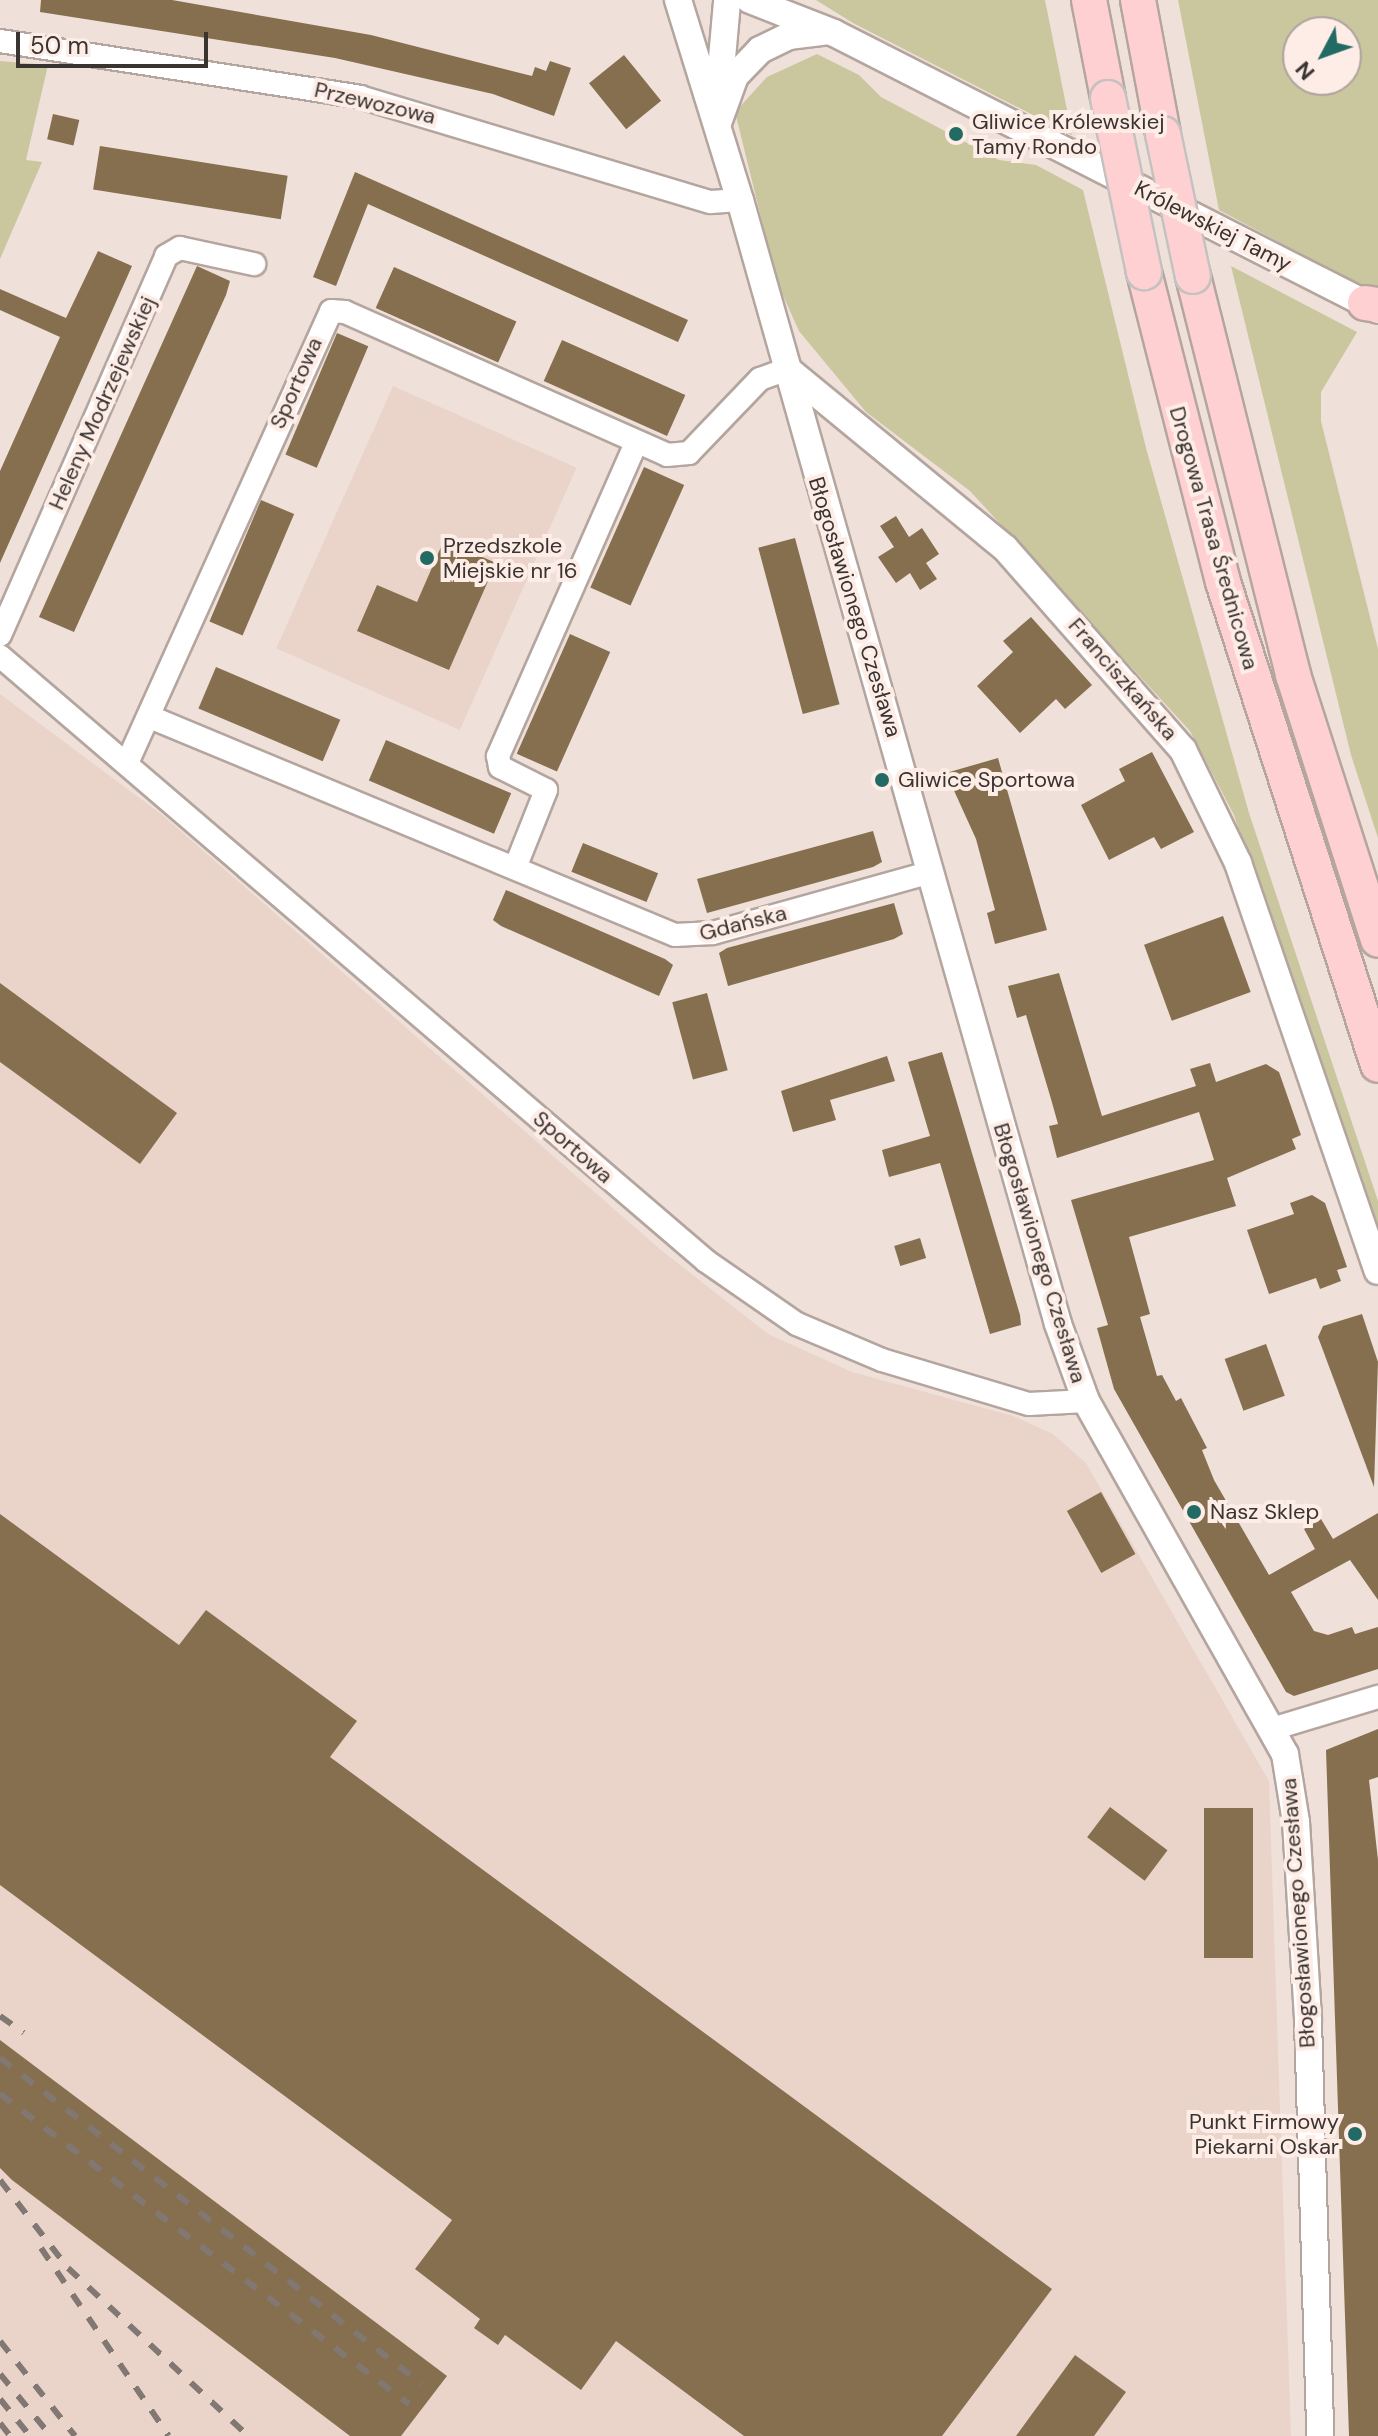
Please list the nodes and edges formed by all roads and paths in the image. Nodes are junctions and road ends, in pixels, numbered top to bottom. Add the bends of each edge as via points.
1 (680, 0) edge
2 (791, 0) edge
3 (1089, 0) edge
4 (1138, 0) edge
5 (736, 1) edge
6 (834, 33) junction
7 (0, 41) edge
8 (718, 123) junction
9 (740, 200) junction
10 (254, 264) dead end
11 (1374, 306) edge
12 (787, 369) junction
13 (636, 443) junction
14 (0, 635) edge
15 (0, 656) edge
16 (150, 717) junction
17 (127, 763) junction
18 (515, 868) junction
19 (931, 872) junction
20 (1378, 940) edge
21 (1378, 1065) edge
22 (1378, 1271) edge
23 (1086, 1401) junction
24 (1378, 1697) edge
25 (1275, 1728) junction
26 (1320, 2436) edge

1 - 5 street via 703,8
1 - 8 street
2 - 6 street, Królewskiej Tamy
3 - 21 main road, Drogowa Trasa Średnicowa, bridge via 1144,272 1223,582
4 - 20 main road, Drogowa Trasa Średnicowa, bridge via 1193,276 1293,675
5 - 6 street, Królewskiej Tamy
5 - 8 street
6 - 8 street via 789,36 760,50 735,76
6 - 11 street, Królewskiej Tamy
7 - 9 street, Przewozowa via 360,97 711,202
8 - 9 street, Błogosławionego Czesława
9 - 12 street, Błogosławionego Czesława
10 - 14 street, Heleny Modrzejewskiej via 180,248 166,256
12 - 13 street, Sportowa via 760,379 689,453 667,455
12 - 19 street, Błogosławionego Czesława
12 - 22 street, Franciszkańska via 1005,548 1183,750 1238,863
13 - 16 street, Sportowa via 345,312 331,311
13 - 18 street via 498,756 500,767 546,790
15 - 17 street, Sportowa
16 - 17 street, Sportowa
16 - 18 street
17 - 23 street, Sportowa via 706,1261 797,1324 882,1360 1029,1404
18 - 19 street, Gdańska via 658,932 690,936
19 - 23 street, Błogosławionego Czesława via 1047,1289
23 - 25 street, Błogosławionego Czesława
24 - 25 street
25 - 26 street, Błogosławionego Czesława via 1296,1822

